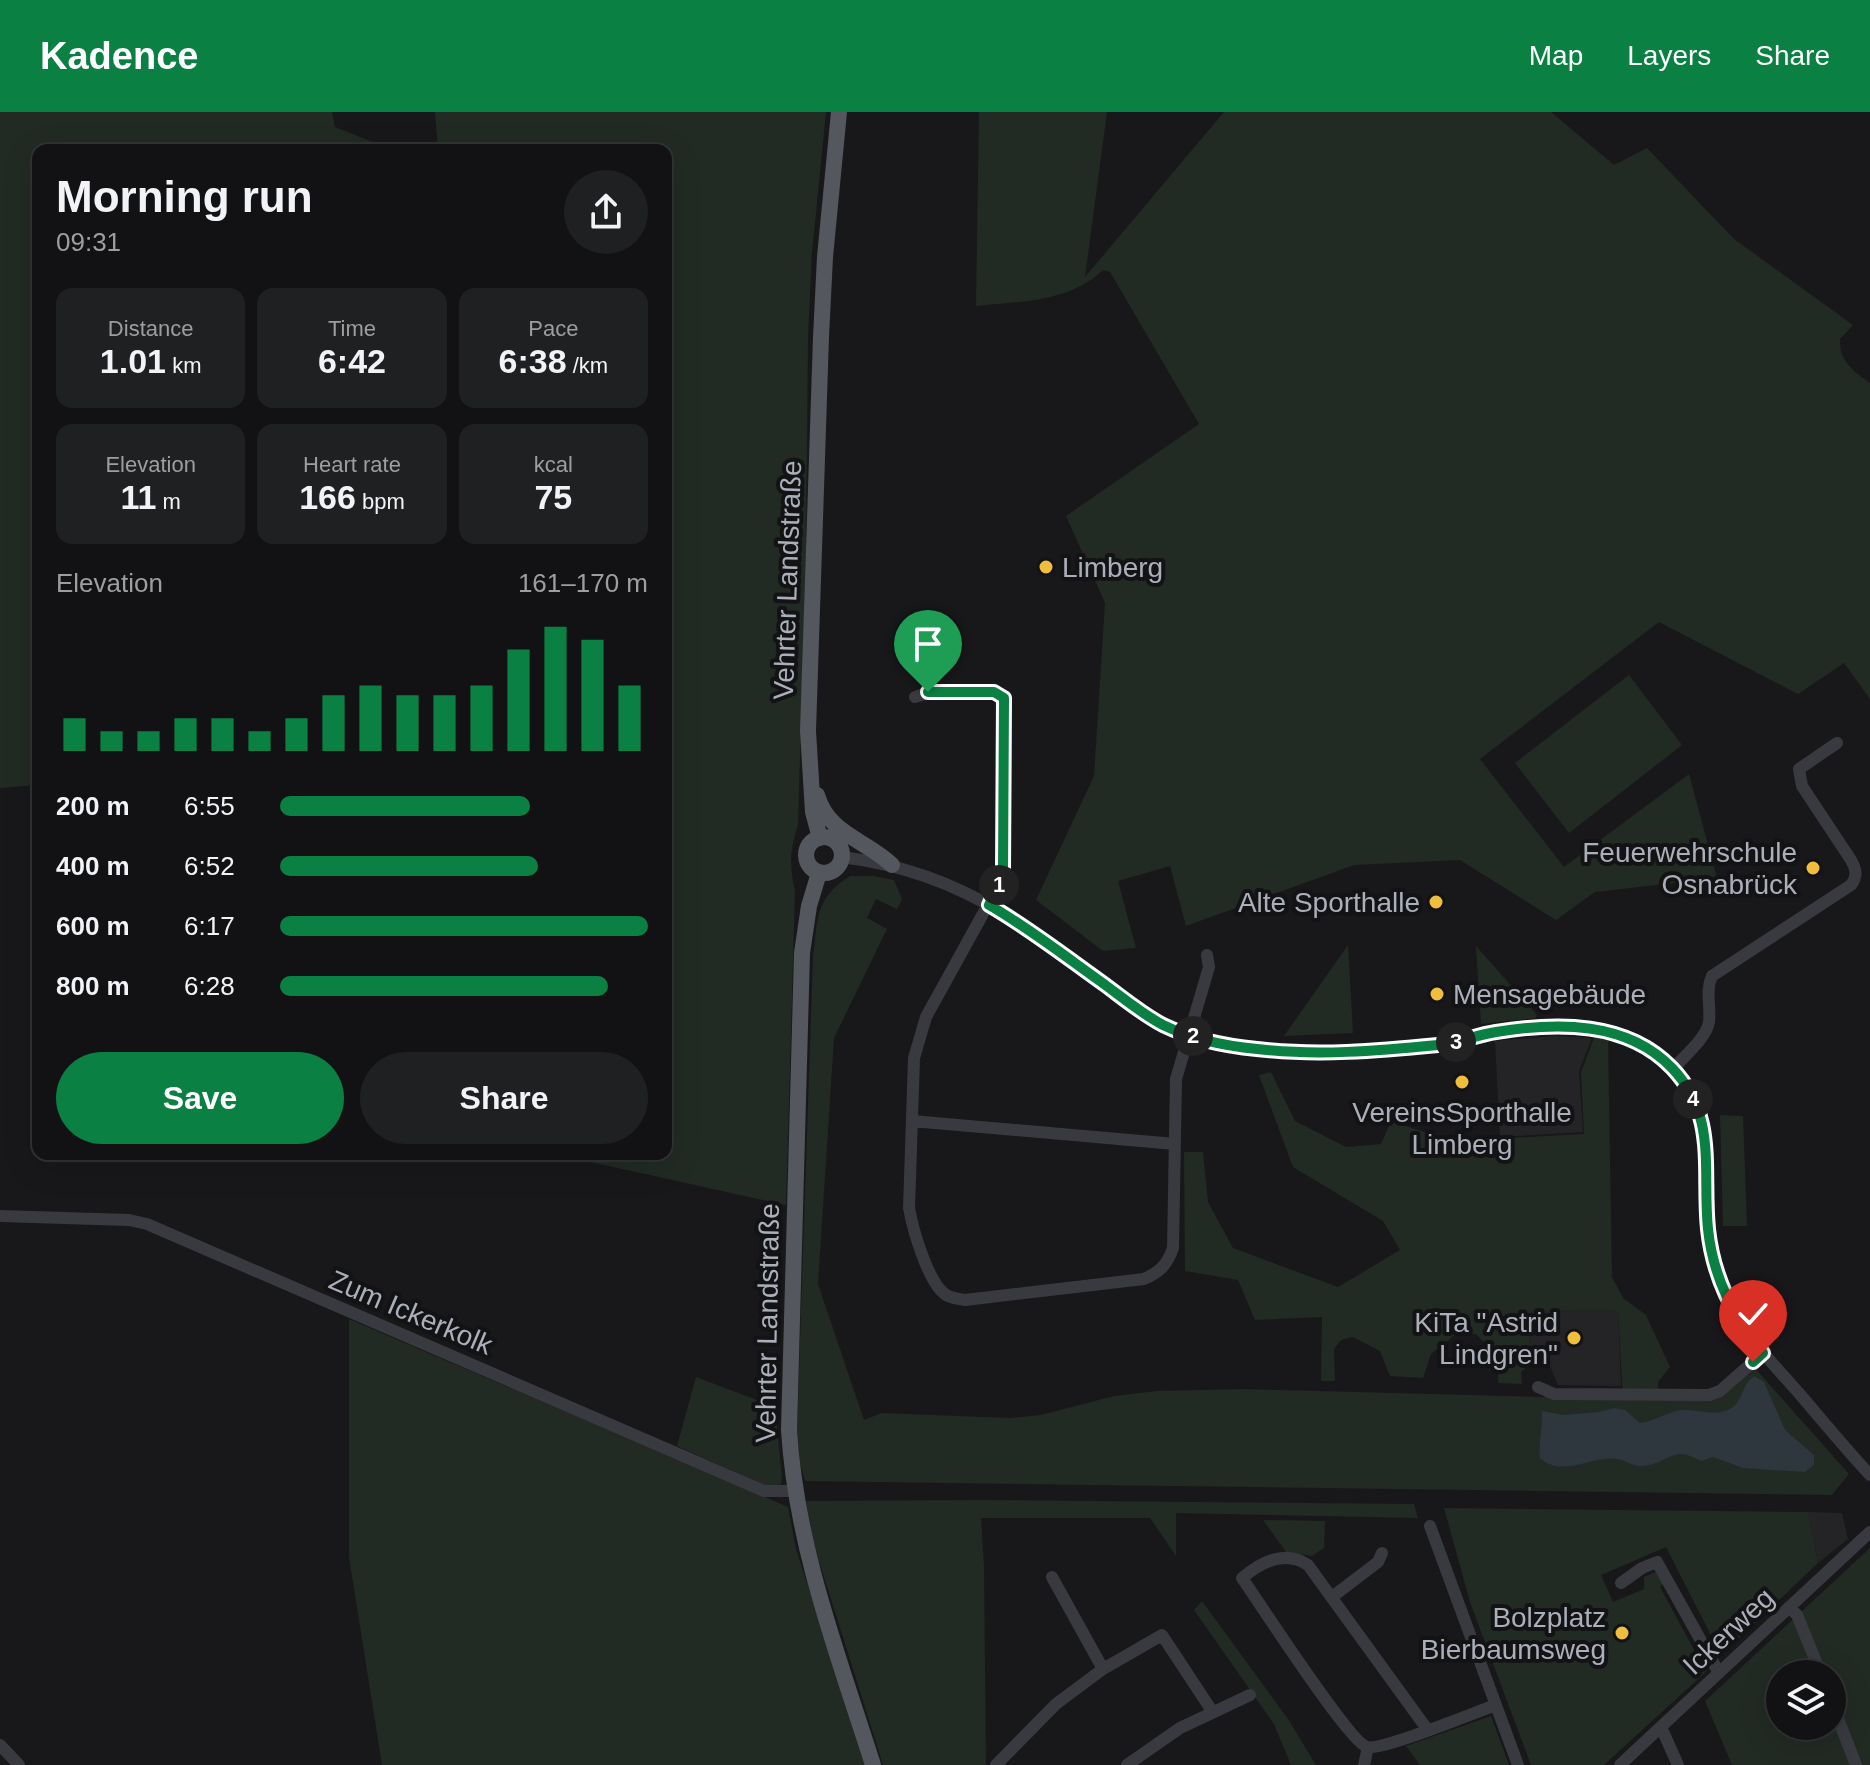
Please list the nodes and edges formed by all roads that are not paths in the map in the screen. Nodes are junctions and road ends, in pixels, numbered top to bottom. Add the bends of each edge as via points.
1 (839, 112) edge
2 (915, 697) dead end
3 (1837, 743) dead end
4 (810, 784) junction
5 (820, 838) junction
6 (842, 857) junction
7 (892, 865) junction
8 (819, 873) junction
9 (989, 905) junction
10 (1207, 955) dead end
11 (1189, 1035) junction
12 (1673, 1069) junction
13 (912, 1121) junction
14 (1175, 1144) junction
15 (0, 1216) edge
16 (1763, 1353) junction
17 (1538, 1387) dead end
18 (1870, 1475) edge
19 (794, 1491) junction
20 (1430, 1526) dead end
21 (1870, 1532) edge
22 (1382, 1553) dead end
23 (1052, 1577) dead end
24 (1621, 1583) dead end
25 (1332, 1597) junction
26 (1789, 1607) junction
27 (1815, 1660) edge
28 (1103, 1669) junction
29 (1719, 1673) junction
30 (1250, 1695) dead end
31 (1496, 1705) junction
32 (1212, 1711) junction
33 (1661, 1727) junction
34 (1427, 1729) junction
35 (1846, 1739) edge
36 (0, 1745) edge
37 (1368, 1747) junction
38 (19, 1765) edge
39 (873, 1765) edge
40 (996, 1765) edge
41 (1127, 1765) edge
42 (1364, 1765) edge
43 (1518, 1765) edge
44 (1620, 1765) edge
45 (1678, 1765) edge
46 (1856, 1765) edge

1 - 4 main road, Vehrter Landstraße via 808,731
2 - 9 street via 928,692 994,692 1004,698 1003,873
3 - 12 street via 1799,769 1799,777 1851,860 1856,879 1712,976 1705,1033
4 - 5 main road, Vehrter Landstraße
4 - 7 main road via 830,821
5 - 6 main road via 838,843
5 - 8 main road via 806,852 810,867
6 - 7 street
6 - 8 main road via 835,870
7 - 9 street
8 - 19 main road, Vehrter Landstraße via 809,906 801,979 789,1419
9 - 11 street via 1139,1010
9 - 13 street via 926,1017 914,1058
10 - 11 street via 1209,967
11 - 12 street via 1254,1049 1315,1052 1440,1045 1499,1032 1592,1028 1634,1040
11 - 14 street via 1176,1079
12 - 16 street via 1688,1089 1705,1134 1708,1227 1720,1284
13 - 14 street
13 - 14 street via 912,1227 936,1285 948,1296 965,1300 1144,1279 1158,1273 1173,1248
15 - 19 street, Zum Ickerkolk via 147,1224 764,1491
16 - 17 street via 1709,1395 1554,1394
16 - 18 street
19 - 39 main road, Vehrter Landstraße via 806,1550
20 - 31 street
21 - 26 street, Ickerweg
22 - 25 street via 1378,1562
23 - 28 street
24 - 29 street via 1657,1562
25 - 34 street
25 - 37 street via 1301,1560 1261,1562 1242,1578 1357,1742
26 - 27 street
26 - 29 street, Ickerweg
28 - 32 street via 1162,1635
28 - 40 street via 1056,1704
29 - 33 street, Ickerweg
30 - 32 street
31 - 34 street
31 - 43 street
32 - 41 street
33 - 44 street, Ickerweg
33 - 45 street
34 - 37 street
35 - 46 street
36 - 38 street
37 - 42 street

